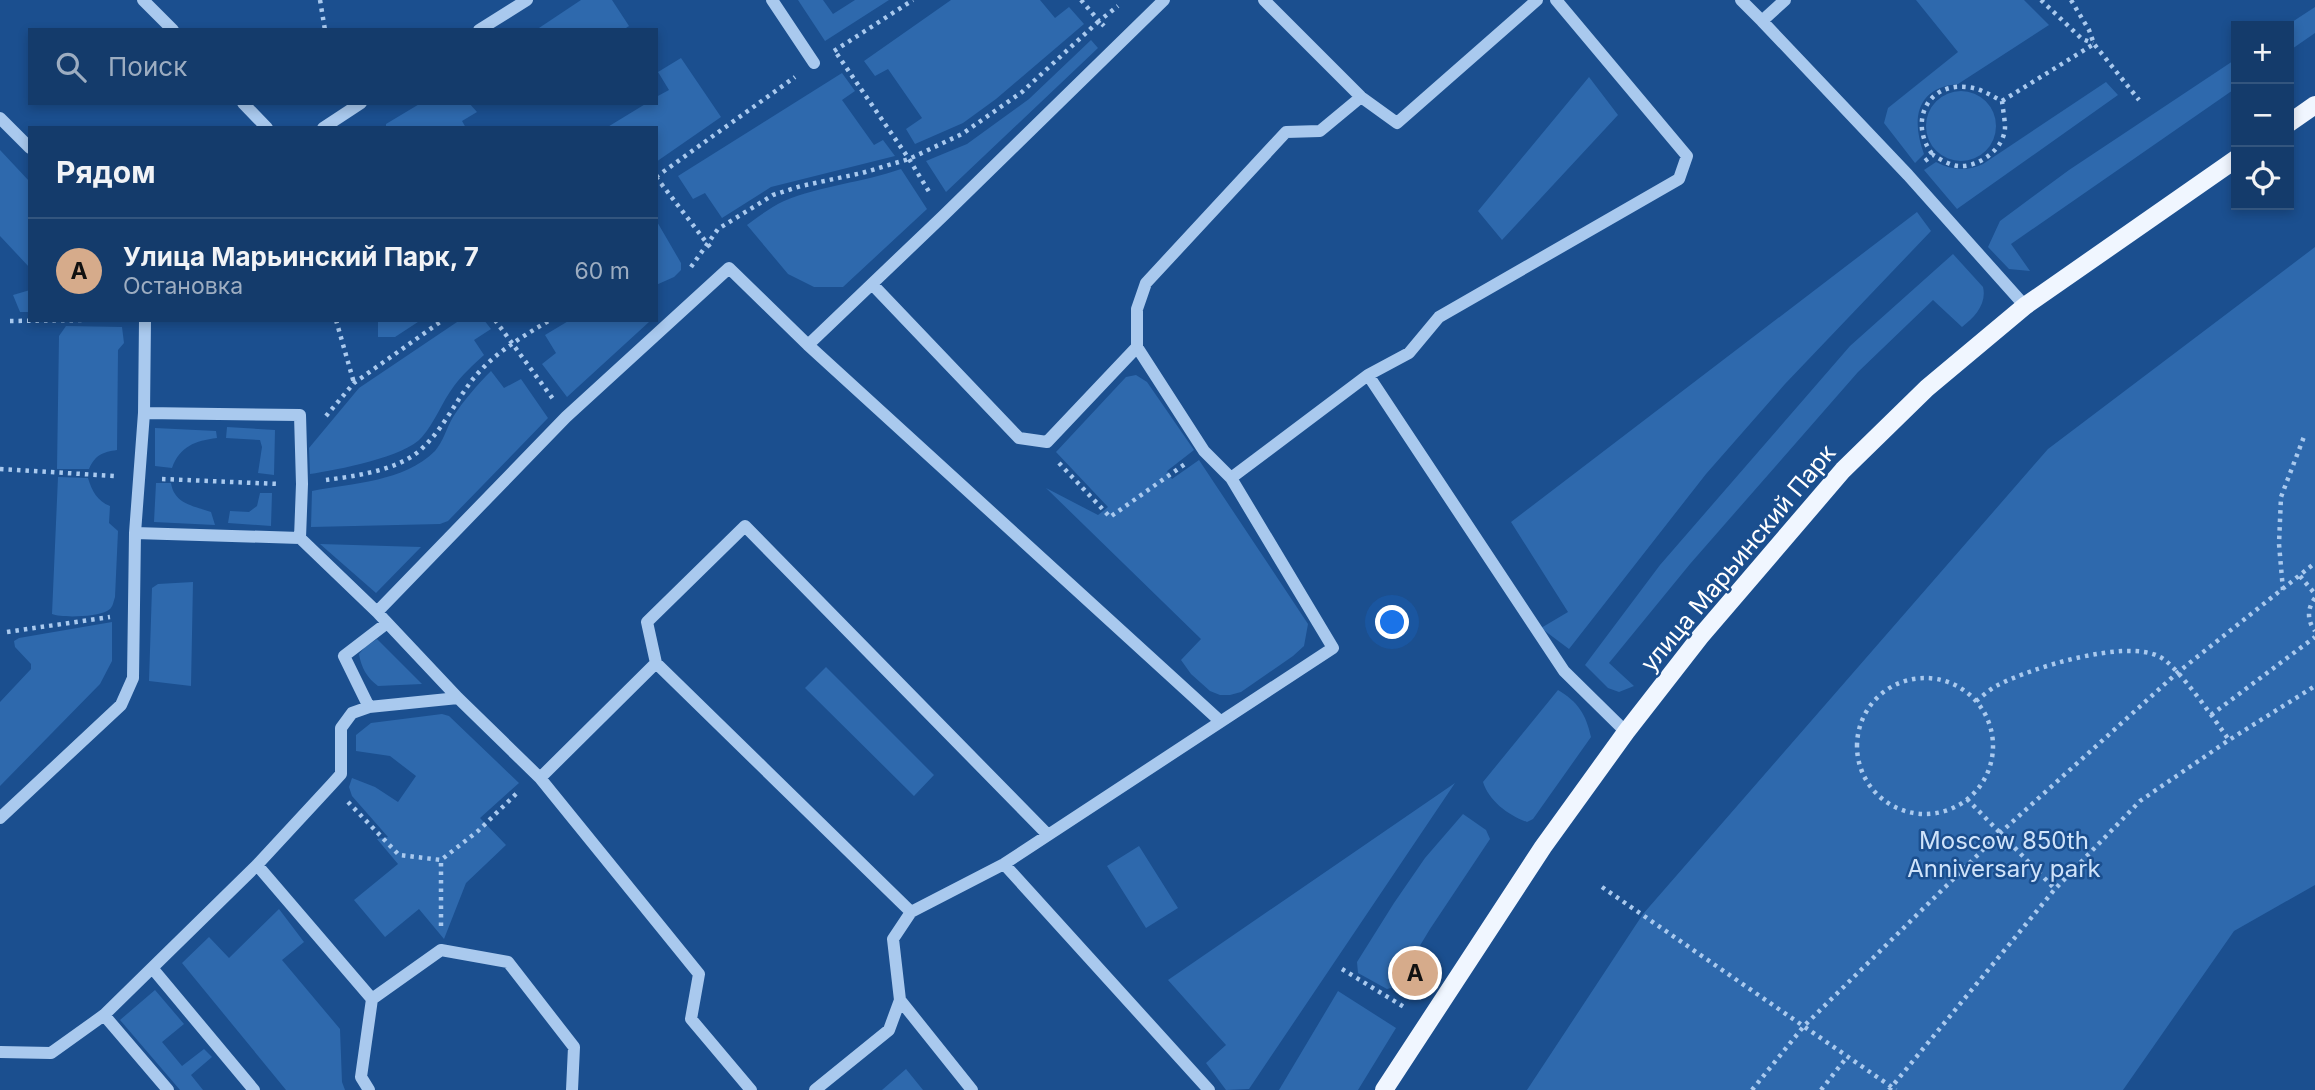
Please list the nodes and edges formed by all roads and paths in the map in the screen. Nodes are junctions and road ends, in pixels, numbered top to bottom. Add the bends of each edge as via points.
1 (143, 0) edge
2 (320, 0) edge
3 (527, 0) edge
4 (772, 0) edge
5 (913, 0) edge
6 (1081, 0) edge
7 (1126, 0) edge
8 (1164, 0) edge
9 (1537, 0) edge
10 (1556, 0) edge
11 (1741, 0) edge
12 (1785, 0) edge
13 (2041, 0) edge
14 (2071, 0) edge
15 (1270, 2) edge
16 (1099, 21) junction
17 (1762, 21) junction
18 (171, 28) edge
19 (325, 28) edge
20 (482, 28) edge
21 (2094, 44) junction
22 (835, 50) junction
23 (814, 63) junction
24 (1362, 97) junction
25 (2139, 100) dead end
26 (2002, 101) junction
27 (245, 105) edge
28 (357, 105) edge
29 (2315, 105) edge
30 (0, 118) edge
31 (2294, 120) edge
32 (265, 126) edge
33 (326, 126) edge
34 (28, 146) edge
35 (1933, 155) junction
36 (909, 159) junction
37 (2231, 162) edge
38 (1908, 175) junction
39 (658, 176) edge
40 (658, 180) edge
41 (943, 216) junction
42 (707, 243) junction
43 (729, 268) junction
44 (689, 271) dead end
45 (872, 284) junction
46 (2025, 306) junction
47 (10, 321) dead end
48 (28, 321) edge
49 (145, 322) edge
50 (337, 322) edge
51 (440, 322) edge
52 (496, 322) edge
53 (547, 322) edge
54 (512, 343) junction
55 (808, 345) junction
56 (1137, 347) junction
57 (1368, 375) junction
58 (354, 383) junction
59 (144, 413) junction
60 (566, 417) junction
61 (2305, 433) dead end
62 (1047, 442) junction
63 (300, 447) junction
64 (1204, 451) junction
65 (0, 469) edge
66 (138, 478) junction
67 (1231, 478) junction
68 (264, 484) junction
69 (302, 484) junction
70 (135, 533) junction
71 (300, 538) junction
72 (2315, 563) edge
73 (2300, 576) junction
74 (2283, 590) junction
75 (2315, 596) edge
76 (377, 611) junction
77 (134, 614) junction
78 (387, 623) junction
79 (2315, 631) edge
80 (7, 632) dead end
81 (2315, 637) edge
82 (656, 663) junction
83 (2177, 673) junction
84 (2315, 686) edge
85 (458, 698) junction
86 (1976, 701) junction
87 (369, 707) junction
88 (2211, 715) junction
89 (1220, 721) junction
90 (1626, 732) junction
91 (2230, 740) junction
92 (538, 776) junction
93 (331, 784) junction
94 (1967, 799) junction
95 (0, 818) edge
96 (2000, 833) junction
97 (1048, 835) junction
98 (441, 860) junction
99 (1004, 864) junction
100 (257, 865) junction
101 (1602, 887) dead end
102 (2055, 889) junction
103 (911, 912) junction
104 (441, 950) junction
105 (153, 969) junction
106 (1342, 969) dead end
107 (1411, 995) dead end
108 (372, 999) junction
109 (901, 1000) junction
110 (104, 1015) junction
111 (1804, 1026) junction
112 (0, 1052) edge
113 (1847, 1057) junction
114 (1892, 1089) edge
115 (167, 1090) edge
116 (254, 1090) edge
117 (369, 1090) edge
118 (572, 1090) edge
119 (751, 1090) edge
120 (815, 1090) edge
121 (972, 1090) edge
122 (1209, 1090) edge
123 (1384, 1090) edge
124 (1752, 1090) edge
125 (1821, 1090) edge

1 - 18 lane
2 - 19 path
3 - 20 lane
4 - 23 lane
5 - 22 path
6 - 16 path
7 - 16 path
8 - 41 lane
9 - 24 lane via 1397,123
10 - 57 lane via 1687,156 1679,179 1439,317 1409,353
11 - 17 lane
12 - 17 lane
13 - 21 path via 2082,39
14 - 21 path
15 - 24 lane
16 - 36 path via 1022,92 962,134
17 - 38 lane
21 - 25 path
21 - 26 path
22 - 23 path
22 - 36 path
23 - 39 path
24 - 56 lane via 1320,131 1286,132 1146,283 1137,309
26 - 35 path via 2005,129 2001,144 1991,154 1958,166
26 - 35 path via 1964,86 1935,96 1922,113 1921,124 1923,140
27 - 32 lane
28 - 33 lane
29 - 31 main road
30 - 34 lane
35 - 38 path
36 - 41 path
36 - 42 path via 773,195 718,229
37 - 46 main road, улица Марьинский Парк
38 - 46 lane
40 - 42 path
41 - 45 lane
42 - 43 path
42 - 44 path
43 - 55 lane
43 - 60 lane
45 - 55 lane
45 - 62 lane via 1019,438
46 - 90 main road, улица Марьинский Парк via 1927,388 1843,470 1700,637
47 - 48 path
49 - 59 lane
50 - 58 path
51 - 58 path
52 - 54 path
53 - 54 path
54 - 60 path
54 - 69 path via 475,377 416,454 372,471
55 - 89 lane
56 - 62 lane
56 - 64 lane
57 - 67 lane
57 - 90 lane via 1564,671
58 - 63 path
59 - 63 lane via 300,415
59 - 66 lane
60 - 76 lane
61 - 74 path via 2281,496
62 - 64 path via 1052,456 1110,517
63 - 68 path
63 - 69 lane
64 - 67 lane
65 - 66 path
66 - 68 path
66 - 70 lane
67 - 89 lane via 1333,648
68 - 69 path
69 - 71 lane
70 - 71 lane
70 - 77 lane
71 - 76 lane
72 - 73 path
73 - 74 path
73 - 75 path
74 - 83 path
75 - 79 path via 2309,612
76 - 78 lane
77 - 80 path
77 - 95 lane via 133,678 121,705
78 - 85 lane
78 - 87 lane via 344,656
81 - 88 path
82 - 92 lane
82 - 97 lane via 647,622 745,526
82 - 103 lane
83 - 86 path via 2161,657 2136,651 2080,656 1997,686
83 - 88 path
83 - 96 path
84 - 91 path
85 - 87 lane
85 - 92 lane
86 - 94 path via 1992,732 1993,754 1987,775
86 - 94 path via 1951,683 1928,678 1906,681 1885,691 1868,708 1859,730 1857,753 1864,775 1877,794 1895,807 1937,813
87 - 93 lane via 352,713 341,728 341,774
88 - 91 path
89 - 97 lane
90 - 123 main road, улица Марьинский Парк via 1543,847
91 - 102 path via 2140,802
92 - 98 path
92 - 119 lane via 699,974 691,1020
93 - 98 path via 399,855
93 - 100 lane
94 - 96 path
96 - 102 path
96 - 111 path
97 - 99 lane
98 - 104 path
99 - 103 lane
99 - 122 lane
100 - 105 lane
100 - 108 lane
101 - 111 path
102 - 114 path
103 - 109 lane via 893,939
104 - 108 lane
104 - 118 lane via 508,961 573,1046
105 - 110 lane
105 - 116 lane
106 - 107 path via 1404,1007
108 - 117 lane via 361,1077
109 - 120 lane via 889,1030
109 - 121 lane
110 - 112 lane via 51,1053
110 - 115 lane
111 - 113 path
111 - 124 path
113 - 114 path
113 - 125 path

